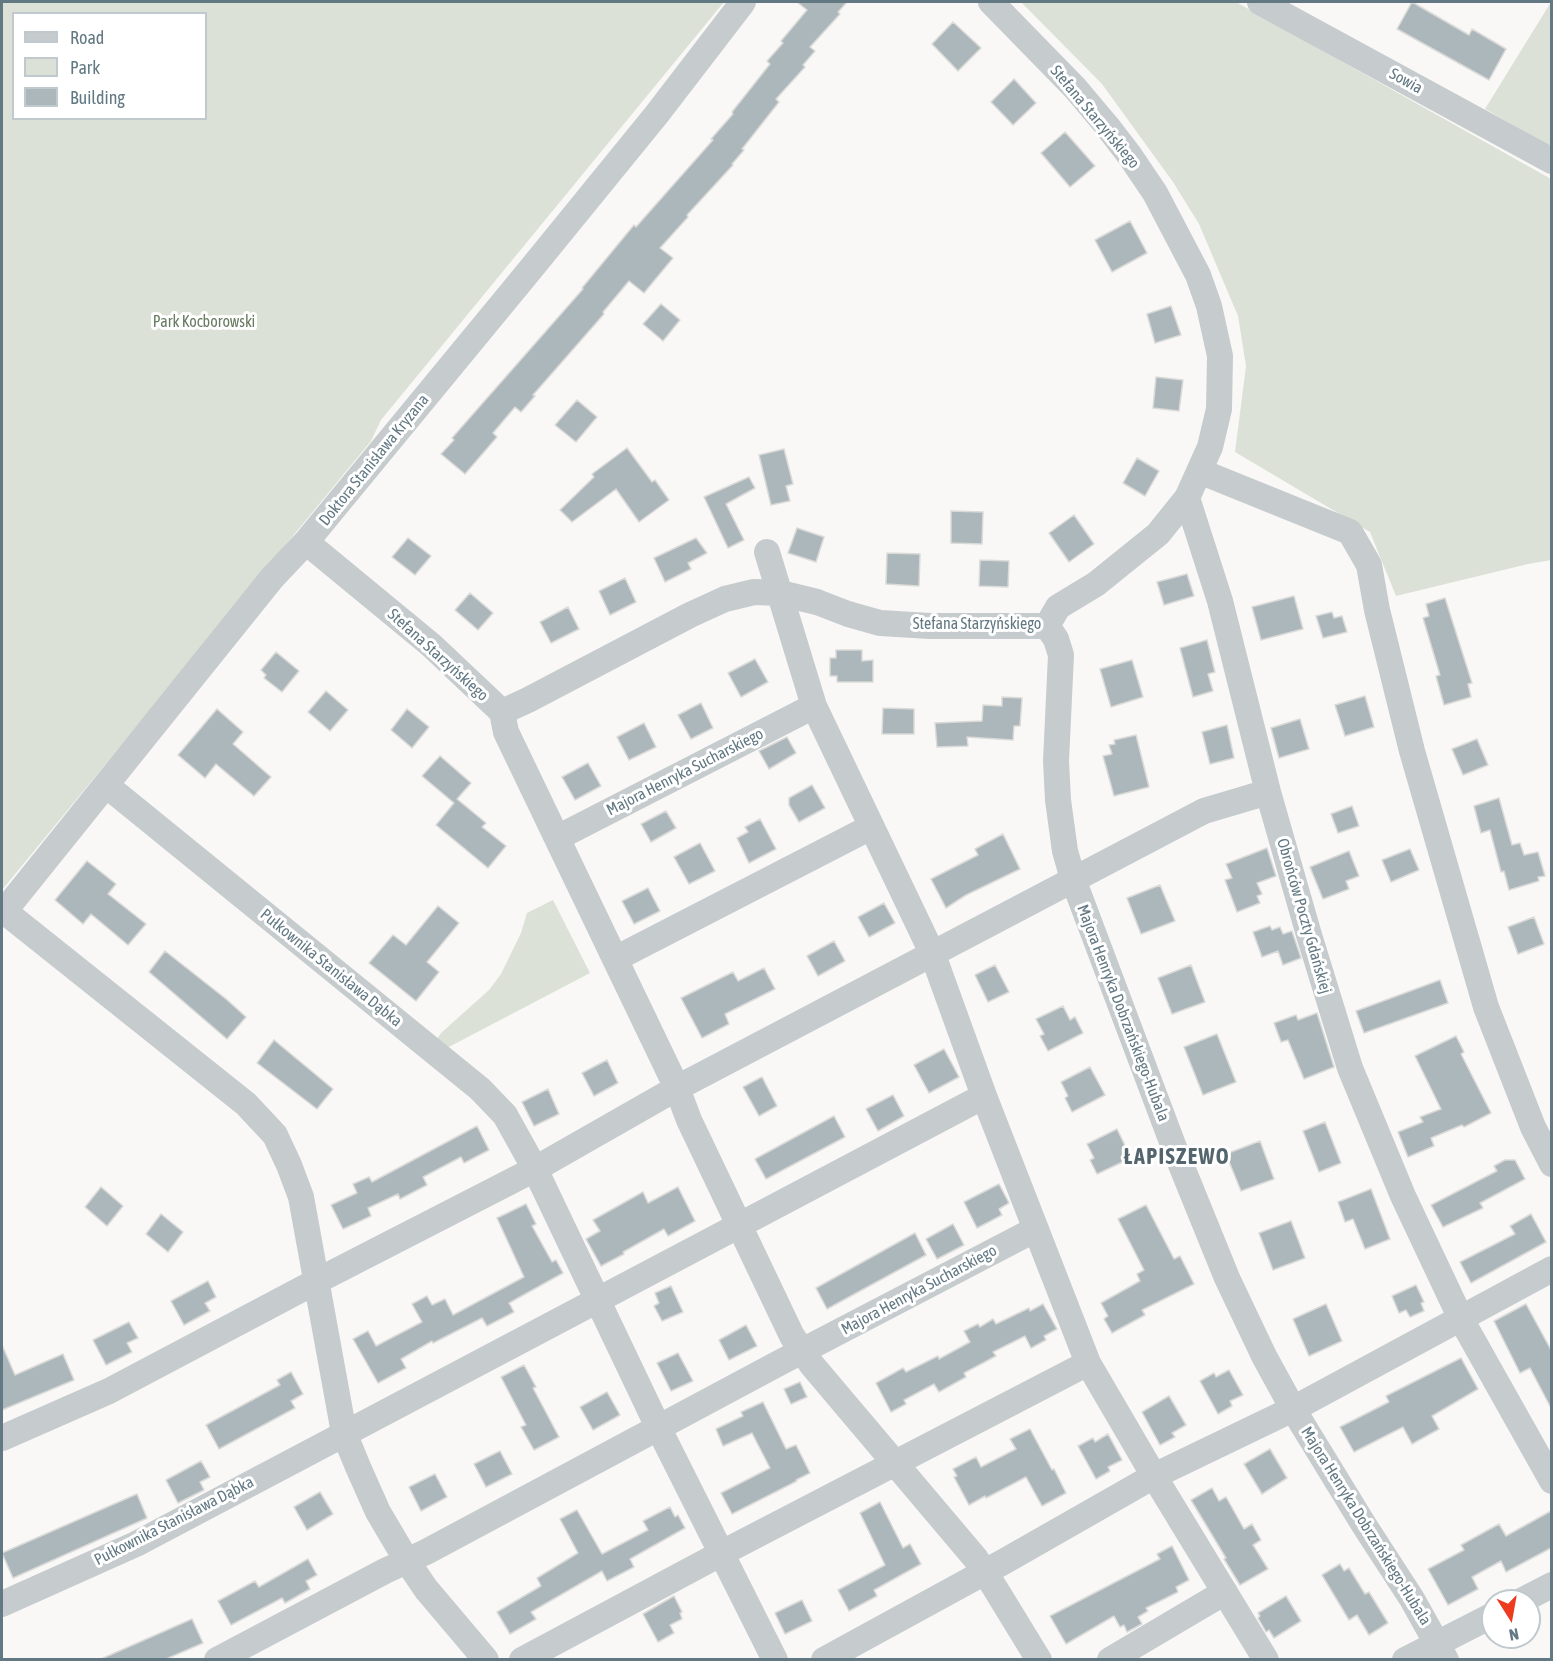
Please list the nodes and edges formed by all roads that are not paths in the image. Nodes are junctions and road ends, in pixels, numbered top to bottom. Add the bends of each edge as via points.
1 (743, 2) edge
2 (991, 2) edge
3 (1260, 2) edge
4 (1551, 161) edge
5 (1201, 470) junction
6 (1187, 498) junction
7 (306, 542) junction
8 (767, 552) dead end
9 (780, 593) junction
10 (1047, 626) junction
11 (814, 706) junction
12 (502, 712) junction
13 (106, 785) junction
14 (1268, 792) junction
15 (871, 827) junction
16 (557, 838) junction
17 (1073, 879) junction
18 (3, 912) edge
19 (933, 955) junction
20 (615, 959) junction
21 (677, 1088) junction
22 (984, 1096) junction
23 (1551, 1164) edge
24 (535, 1169) junction
25 (739, 1225) junction
26 (1036, 1229) junction
27 (1551, 1269) edge
28 (317, 1281) junction
29 (598, 1299) junction
30 (1461, 1319) junction
31 (802, 1351) junction
32 (1088, 1363) junction
33 (1293, 1409) junction
34 (659, 1429) junction
35 (345, 1433) junction
36 (2, 1438) edge
37 (896, 1462) junction
38 (1154, 1476) junction
39 (1551, 1481) edge
40 (722, 1552) junction
41 (407, 1561) junction
42 (985, 1572) junction
43 (1225, 1592) junction
44 (2, 1604) edge
45 (1481, 1623) edge
46 (1442, 1651) edge
47 (217, 1659) edge
48 (486, 1659) edge
49 (522, 1659) edge
50 (776, 1659) edge
51 (824, 1659) edge
52 (1039, 1659) edge
53 (1110, 1659) edge
54 (1266, 1659) edge
55 (1405, 1659) edge

1 - 7 street, Doktora Stanisława Kryzana via 642,133
2 - 5 street, Stefana Starzyńskiego via 1075,88 1130,156 1172,222 1198,275 1217,334 1221,378 1219,408
3 - 4 street, Sowia
5 - 6 street, Stefana Starzyńskiego
5 - 23 street via 1350,532 1369,565 1412,751 1482,996
6 - 10 street, Stefana Starzyńskiego via 1158,534 1096,584 1058,607
6 - 14 street, Obrońców Poczty Gdańskiej via 1220,601
7 - 12 street, Stefana Starzyńskiego via 431,645
7 - 13 street, Doktora Stanisława Kryzana via 272,578
8 - 9 street
9 - 10 street, Stefana Starzyńskiego via 880,623
9 - 11 street
9 - 12 street, Stefana Starzyńskiego via 754,592 725,599
10 - 17 street, Majora Henryka Dobrzańskiego-Hubala via 1061,655 1058,800
11 - 15 street
11 - 16 street, Majora Henryka Sucharskiego
12 - 16 street via 506,732
13 - 18 street, Doktora Stanisława Kryzana
13 - 24 street, Pułkownika Stanisława Dąbka via 493,1101 506,1115
14 - 17 street via 1204,811
14 - 30 street, Obrońców Poczty Gdańskiej via 1350,1068 1403,1196
15 - 19 street
15 - 20 street
16 - 20 street
17 - 19 street
17 - 33 street, Majora Henryka Dobrzańskiego-Hubala via 1227,1278
18 - 28 street via 246,1104 275,1135 301,1197
19 - 21 street
19 - 22 street
20 - 21 street
21 - 24 street
21 - 25 street
22 - 25 street
22 - 26 street
24 - 28 street
24 - 29 street, Pułkownika Stanisława Dąbka
25 - 29 street
25 - 31 street
26 - 31 street, Majora Henryka Sucharskiego
26 - 32 street
27 - 30 street
28 - 35 street
28 - 36 street via 109,1391
29 - 34 street, Pułkownika Stanisława Dąbka
29 - 35 street, Pułkownika Stanisława Dąbka
30 - 33 street, Majora Henryka Dobrzańskiego-Hubala
30 - 39 street, Obrońców Poczty Gdańskiej
31 - 34 street, Majora Henryka Sucharskiego
31 - 37 street
32 - 37 street
32 - 38 street
33 - 38 street, Majora Henryka Dobrzańskiego-Hubala
33 - 46 street, Majora Henryka Dobrzańskiego-Hubala
34 - 40 street, Pułkownika Stanisława Dąbka
34 - 41 street
35 - 41 street via 378,1512
35 - 44 street, Pułkownika Stanisława Dąbka via 136,1544
37 - 40 street
37 - 42 street
38 - 42 street
38 - 43 street
40 - 49 street
40 - 50 street, Pułkownika Stanisława Dąbka
41 - 47 street
41 - 48 street
42 - 51 street
42 - 52 street
43 - 53 street
43 - 54 street
45 - 46 street, Majora Henryka Dobrzańskiego-Hubala
46 - 55 street, Majora Henryka Dobrzańskiego-Hubala

